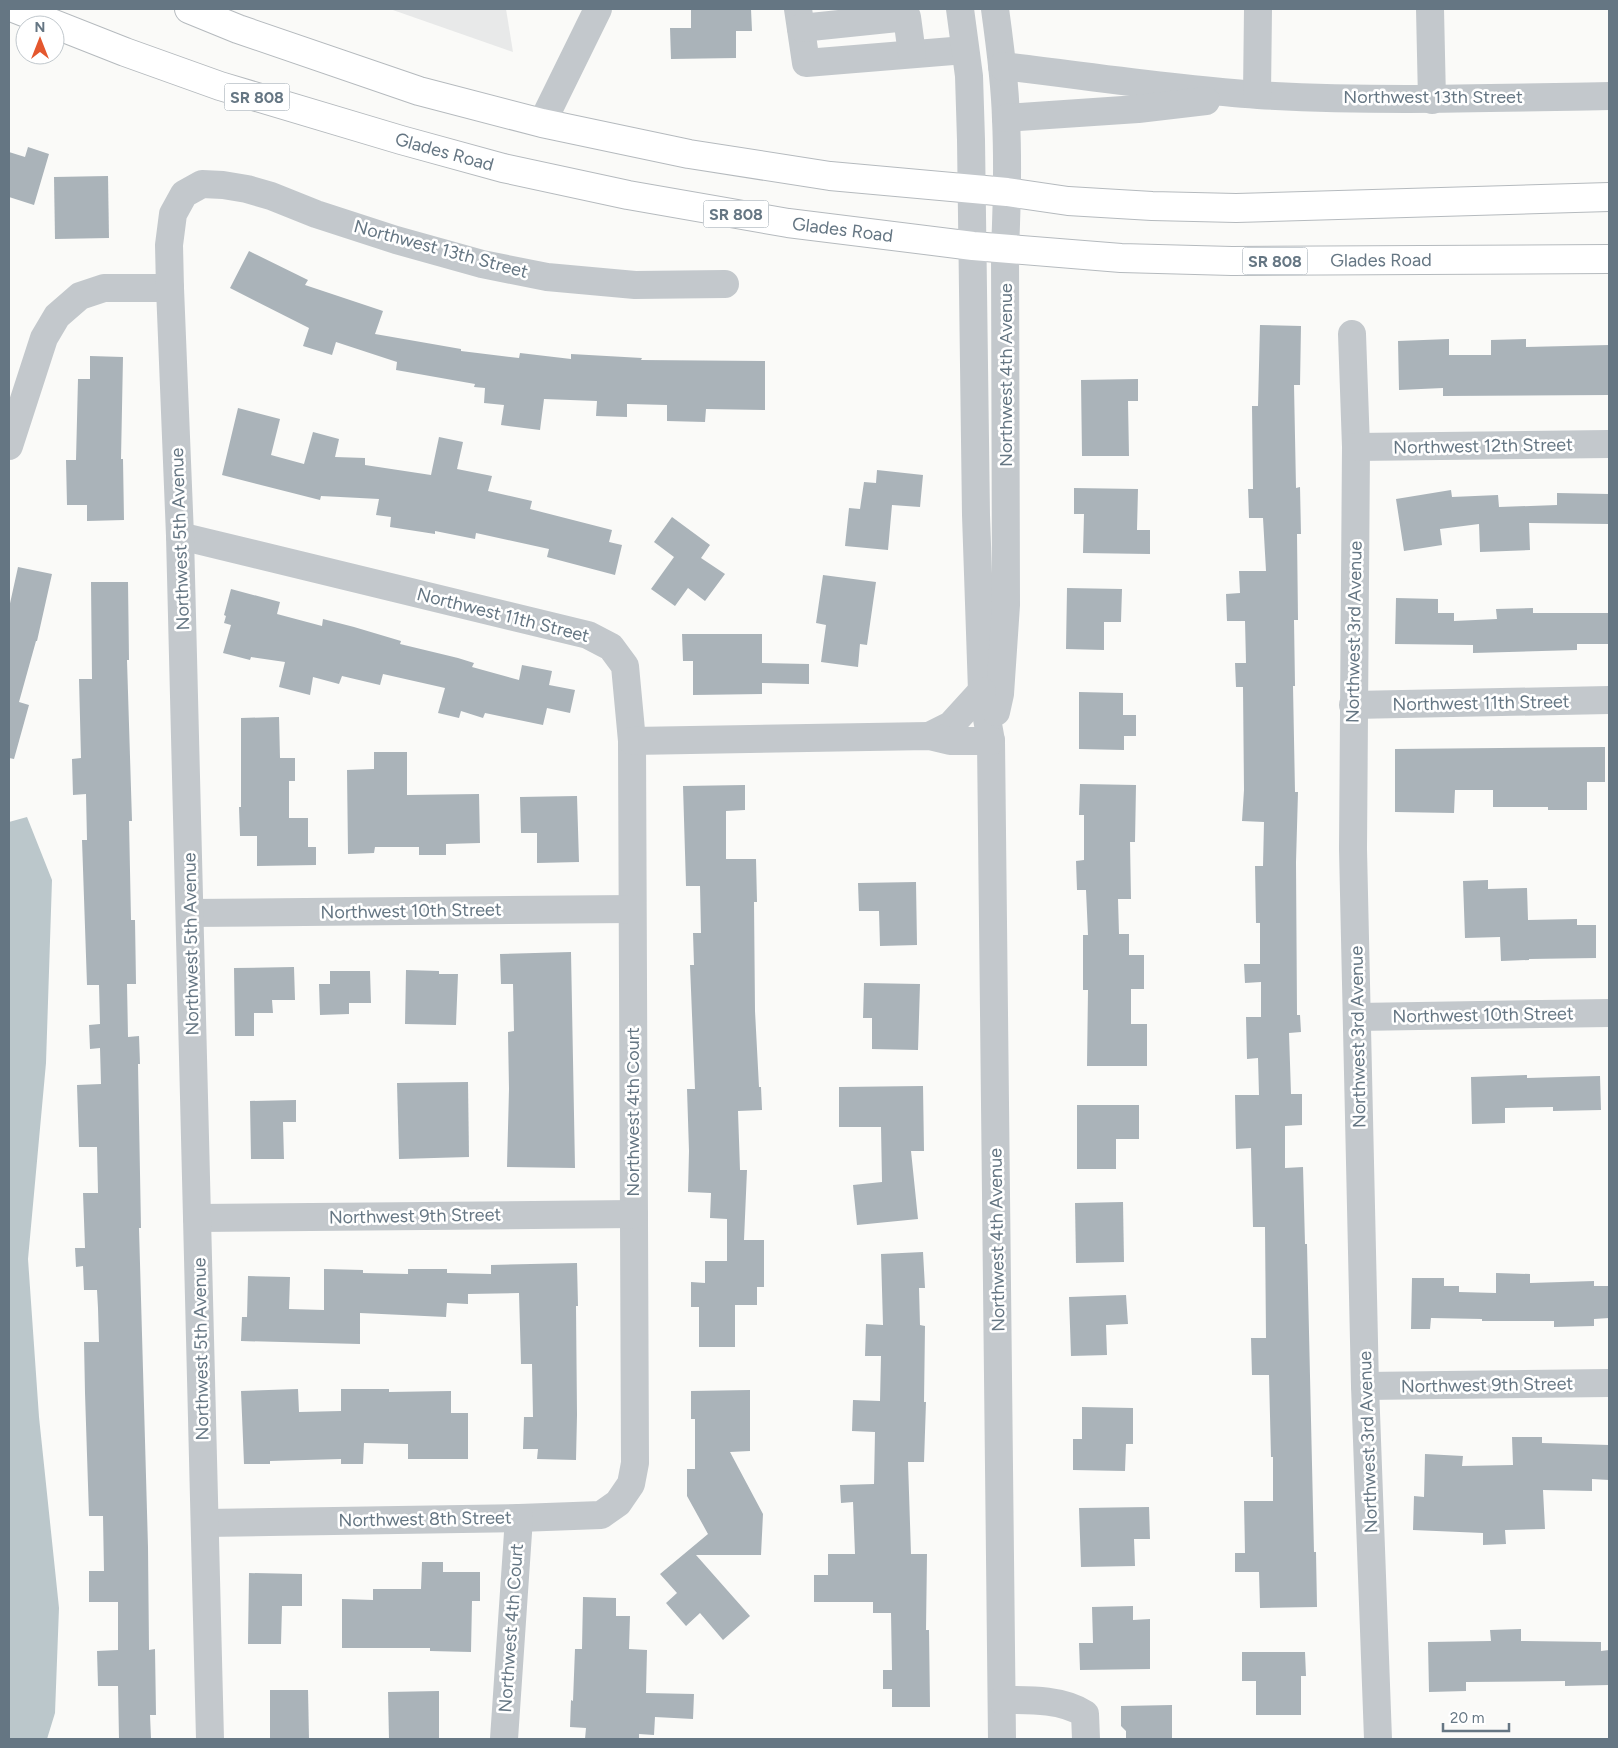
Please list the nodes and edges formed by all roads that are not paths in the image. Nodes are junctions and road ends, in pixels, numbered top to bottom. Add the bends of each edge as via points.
1 (16, 9) edge
2 (598, 9) edge
3 (960, 9) edge
4 (995, 9) edge
5 (1258, 9) edge
6 (1430, 9) edge
7 (197, 10) edge
8 (800, 18) edge
9 (965, 50) junction
10 (912, 54) junction
11 (1002, 66) junction
12 (1258, 94) junction
13 (1609, 96) edge
14 (1432, 100) junction
15 (1006, 118) junction
16 (542, 123) junction
17 (223, 185) joint
18 (972, 189) junction
19 (1007, 192) junction
20 (1609, 197) edge
21 (973, 246) junction
22 (1005, 249) junction
23 (1609, 259) edge
24 (725, 284) dead end
25 (170, 288) junction
26 (1352, 334) dead end
27 (1609, 444) edge
28 (9, 446) edge
29 (1356, 447) junction
30 (180, 536) junction
31 (982, 691) junction
32 (1609, 700) edge
33 (1353, 705) junction
34 (929, 736) junction
35 (632, 741) junction
36 (991, 741) junction
37 (632, 908) junction
38 (190, 913) junction
39 (1609, 1013) edge
40 (1357, 1017) junction
41 (634, 1214) junction
42 (197, 1218) junction
43 (1609, 1383) edge
44 (1365, 1386) junction
45 (631, 1484) joint
46 (519, 1518) junction
47 (205, 1523) junction
48 (1002, 1700) junction
49 (210, 1739) edge
50 (504, 1739) edge
51 (1002, 1739) edge
52 (1086, 1739) edge
53 (1378, 1739) edge

1 - 21 main road, Glades Road / SR 808 via 220,86 503,168 628,195 788,223
2 - 16 street
3 - 9 street, Northwest 4th Avenue
4 - 11 street, Northwest 4th Avenue
5 - 12 street
6 - 14 street
7 - 16 main road via 238,29 419,91
8 - 10 street via 907,17
8 - 10 street via 806,63
9 - 10 street
9 - 18 street, Northwest 4th Avenue via 969,76
11 - 12 street, Northwest 13th Street
11 - 15 street, Northwest 4th Avenue
12 - 14 street, Northwest 13th Street
12 - 15 street, Northwest 13th Street via 1138,109
13 - 14 street, Northwest 13th Street
15 - 19 street, Northwest 4th Avenue
16 - 18 main road via 653,147 830,176
17 - 24 street, Northwest 13th Street via 271,196 396,240 482,264 547,277 635,285
17 - 25 street, Northwest 5th Avenue via 202,184 184,194 173,214 169,245
18 - 19 main road
18 - 21 street, Northwest 4th Avenue
19 - 20 main road via 1068,201 1236,208
19 - 22 street, Northwest 4th Avenue
21 - 22 main road, Glades Road / SR 808
21 - 31 street, Northwest 4th Avenue
22 - 23 main road, Glades Road / SR 808 via 1232,262
22 - 36 street, Northwest 4th Avenue via 1006,605 1000,694
25 - 28 street via 104,288 80,296 57,316 44,338
25 - 30 street, Northwest 5th Avenue
26 - 29 street, Northwest 3rd Avenue
27 - 29 street, Northwest 12th Street
29 - 33 street, Northwest 3rd Avenue
30 - 35 street, Northwest 11th Street via 588,635 611,647 625,666
30 - 38 street, Northwest 5th Avenue
31 - 34 street via 951,725
31 - 36 street, Northwest 4th Avenue
32 - 33 street, Northwest 11th Street
33 - 40 street, Northwest 3rd Avenue
34 - 35 street
34 - 36 street via 950,741
35 - 37 street, Northwest 4th Court
36 - 48 street, Northwest 4th Avenue
37 - 38 street, Northwest 10th Street
37 - 41 street, Northwest 4th Court
38 - 42 street, Northwest 5th Avenue
39 - 40 street, Northwest 10th Street
40 - 44 street, Northwest 3rd Avenue
41 - 42 street, Northwest 9th Street
41 - 45 street, Northwest 4th Court via 635,1463
42 - 47 street, Northwest 5th Avenue
43 - 44 street, Northwest 9th Street
44 - 53 street, Northwest 3rd Avenue
45 - 46 street, Northwest 8th Street via 618,1503 601,1515
46 - 47 street, Northwest 8th Street
46 - 50 street, Northwest 4th Court
47 - 49 street, Northwest 5th Avenue
48 - 51 street, Northwest 4th Avenue
48 - 52 street via 1074,1707 1085,1714

